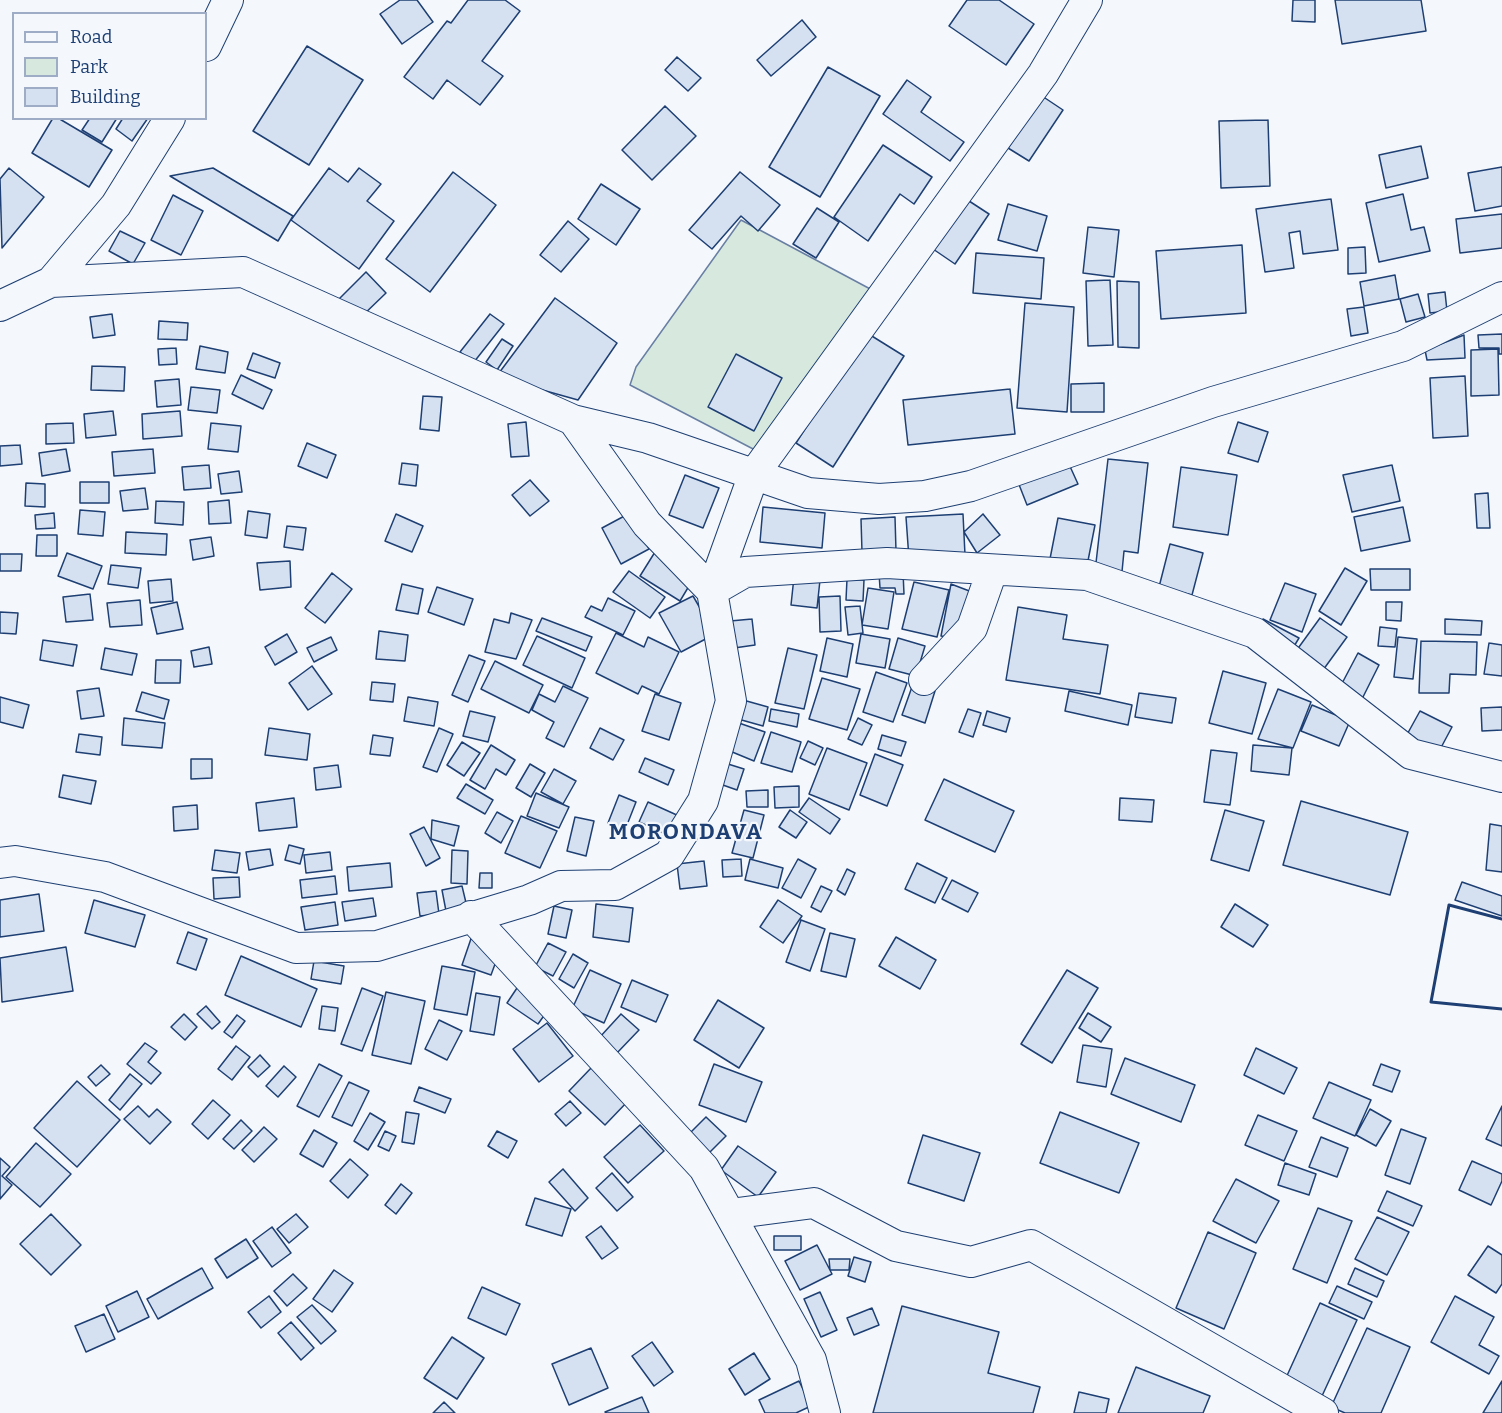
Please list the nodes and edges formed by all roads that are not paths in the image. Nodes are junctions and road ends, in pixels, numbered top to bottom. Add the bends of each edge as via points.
1 (228, 0) edge
2 (1087, 0) edge
3 (207, 44) edge
4 (169, 120) edge
5 (51, 282) junction
6 (1502, 297) edge
7 (0, 306) edge
8 (573, 420) junction
9 (754, 474) junction
10 (992, 571) junction
11 (712, 591) junction
12 (924, 680) dead end
13 (1502, 777) edge
14 (0, 863) edge
15 (471, 916) junction
16 (730, 1214) junction
17 (825, 1413) edge
18 (1323, 1413) edge

1 - 3 street
2 - 9 street via 1043,74
4 - 5 street via 116,205
5 - 7 street
5 - 8 street via 243,272
6 - 9 street via 1403,346 1213,402 971,486 926,496 879,499 808,493
8 - 9 street via 648,438
8 - 11 street via 647,524
9 - 11 street
10 - 11 street via 887,563 745,572
10 - 12 street via 972,628
10 - 13 street via 1087,575 1255,633 1411,754
11 - 15 street via 731,701 703,801 669,855 615,885 561,886 529,900
14 - 15 street via 15,861 105,877 296,948 377,946
15 - 16 street via 704,1168
16 - 17 street via 811,1360
16 - 18 street via 814,1203 896,1246 971,1262 1031,1245

